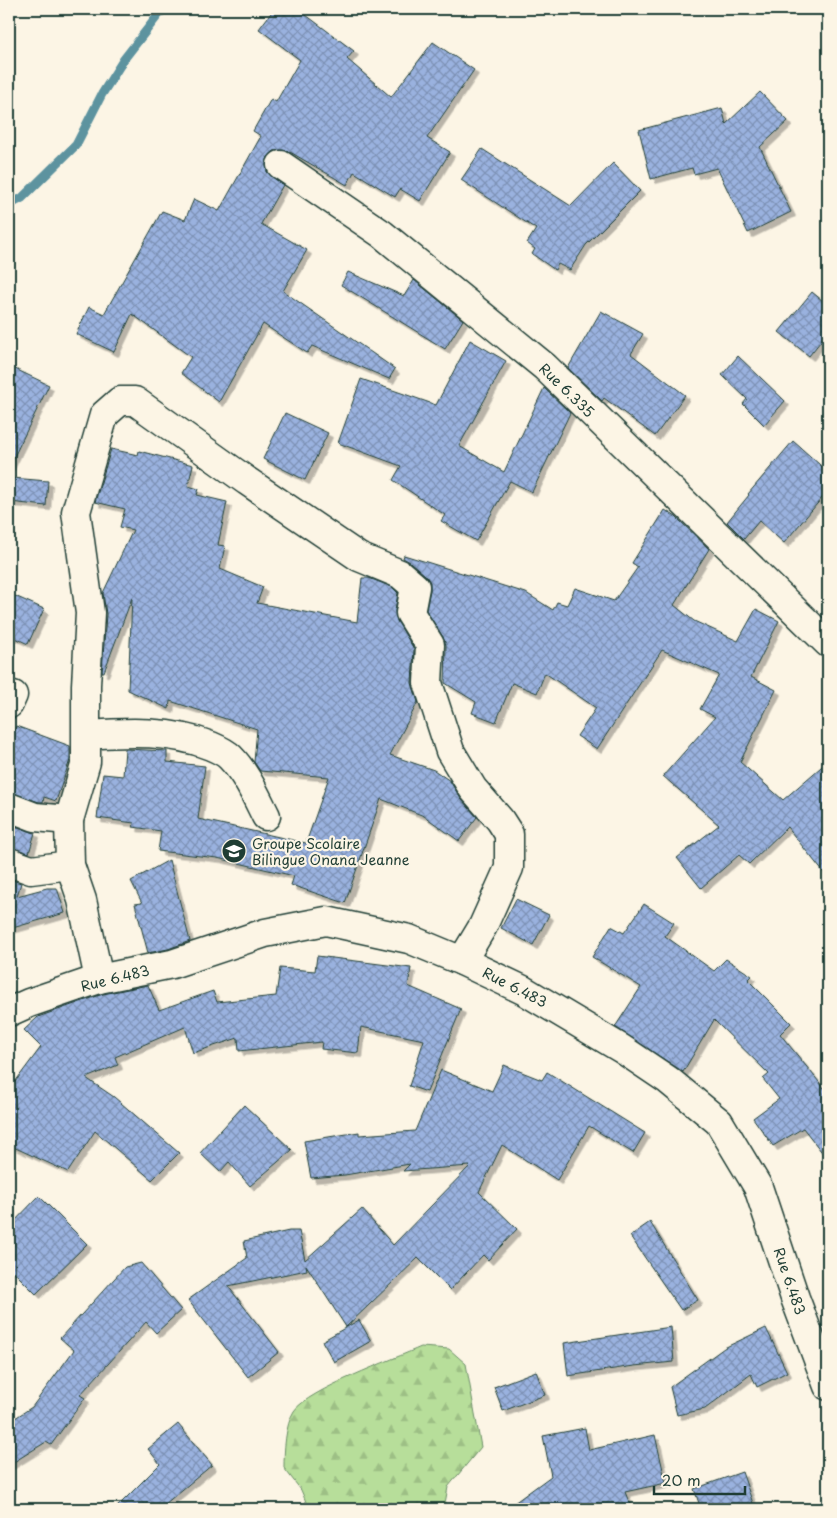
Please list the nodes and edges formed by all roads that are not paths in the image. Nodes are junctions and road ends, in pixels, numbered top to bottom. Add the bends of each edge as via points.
1 (280, 165) dead end
2 (828, 643) edge
3 (87, 735) junction
4 (9, 807) edge
5 (266, 816) dead end
6 (69, 820) junction
7 (9, 862) edge
8 (70, 865) junction
9 (462, 961) junction
10 (99, 979) junction
11 (9, 1012) edge
12 (828, 1386) edge

1 - 2 street, Rue 6.335 via 382,234 545,367
3 - 5 street via 155,733 197,740 224,752 239,768
3 - 6 street via 86,762
3 - 9 street via 90,613 76,512 104,415 120,400 135,401 359,557 400,574 415,587 410,613 430,645 428,683 450,751 473,789 509,834 509,868 483,926
4 - 6 street via 35,816
6 - 8 street
7 - 8 street via 31,870
8 - 10 street via 82,900
9 - 10 street, Rue 6.483 via 409,939 326,921 265,933 172,964
9 - 12 street, Rue 6.483 via 522,990 622,1049 668,1080 719,1122 758,1187
10 - 11 street, Rue 6.483

